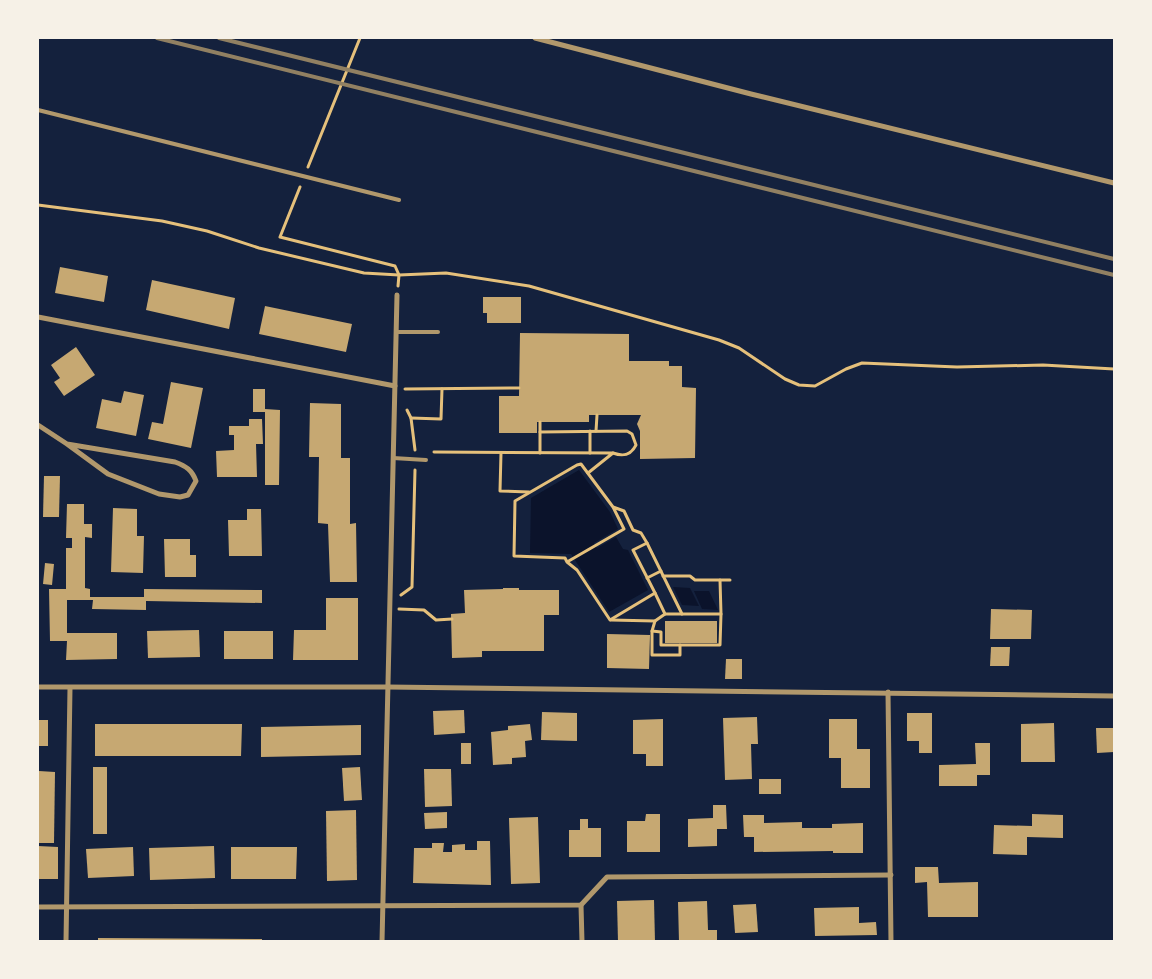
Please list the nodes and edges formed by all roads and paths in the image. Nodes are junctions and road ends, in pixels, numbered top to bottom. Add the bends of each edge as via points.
1 (360, 38) edge
2 (535, 38) edge
3 (38, 110) edge
4 (305, 173) dead end
5 (302, 182) dead end
6 (1114, 183) edge
7 (399, 200) dead end
8 (38, 205) edge
9 (399, 275) junction
10 (397, 295) dead end
11 (38, 317) edge
12 (397, 332) junction
13 (438, 332) dead end
14 (1114, 369) edge
15 (395, 386) junction
16 (519, 388) dead end
17 (442, 389) junction
18 (404, 396) dead end
19 (403, 403) dead end
20 (597, 415) dead end
21 (411, 418) junction
22 (540, 422) dead end
23 (38, 425) edge
24 (590, 431) junction
25 (596, 431) junction
26 (540, 432) junction
27 (67, 444) junction
28 (433, 452) dead end
29 (501, 453) junction
30 (540, 453) junction
31 (590, 453) junction
32 (613, 453) junction
33 (393, 458) junction
34 (415, 459) junction
35 (426, 460) dead end
36 (588, 473) junction
37 (516, 491) junction
38 (531, 492) junction
39 (515, 500) junction
40 (613, 507) junction
41 (624, 530) junction
42 (633, 530) junction
43 (646, 544) junction
44 (567, 562) junction
45 (661, 571) junction
46 (663, 576) junction
47 (647, 578) junction
48 (720, 580) junction
49 (730, 580) dead end
50 (654, 593) junction
51 (390, 606) junction
52 (665, 614) junction
53 (682, 614) junction
54 (720, 614) junction
55 (452, 619) dead end
56 (610, 620) junction
57 (655, 621) junction
58 (652, 631) junction
59 (680, 645) junction
60 (38, 687) edge
61 (388, 687) junction
62 (70, 688) junction
63 (888, 692) junction
64 (1114, 696) edge
65 (891, 875) junction
66 (581, 905) junction
67 (38, 906) edge
68 (382, 906) junction
69 (66, 907) junction
70 (66, 942) edge
71 (382, 942) edge
72 (582, 942) edge
73 (891, 942) edge

1 - 4 path
2 - 6 street
3 - 7 lane
5 - 9 path via 280,237 395,266
8 - 9 path via 162,221 207,231 268,251 364,272
9 - 14 path via 446,273 529,286 719,340 739,348 784,379 799,385 815,386 862,364 1043,365
10 - 12 street
11 - 15 street
12 - 13 lane
12 - 15 street
15 - 33 street
16 - 17 path
17 - 18 path via 404,389
17 - 21 path via 441,419
19 - 21 path
20 - 25 path
21 - 34 path
22 - 26 path
23 - 27 street
24 - 25 path
24 - 26 path
24 - 31 path
25 - 32 path via 627,431 632,434 636,445 633,451 627,455
26 - 30 path
27 - 27 street via 108,474 159,494 188,495 196,481 186,466 175,462
28 - 29 path
29 - 30 path
29 - 37 path via 500,491
30 - 31 path
31 - 32 path
32 - 36 path
33 - 34 lane
33 - 51 street
34 - 35 lane
34 - 51 path via 412,587
36 - 38 path via 581,464 577,465
36 - 40 path
37 - 38 path
37 - 39 path
38 - 39 path
39 - 44 path via 514,556 565,558
40 - 41 path
40 - 42 path via 624,511
41 - 42 path
41 - 44 path
42 - 43 path via 641,533
43 - 45 path
43 - 47 path via 633,550
44 - 56 path via 577,570
45 - 46 path
45 - 47 path
46 - 48 path
46 - 53 path
47 - 50 path
48 - 49 path
48 - 54 path
50 - 52 path
50 - 56 path
51 - 55 path via 424,610 436,620
51 - 61 street
52 - 53 path
52 - 57 path
53 - 54 path
54 - 59 path via 720,645
56 - 57 path
57 - 58 path
58 - 59 path via 661,632 661,644
58 - 59 path via 652,655 680,655
60 - 62 street
61 - 62 street
61 - 63 street
61 - 68 street
62 - 69 street
63 - 64 street
63 - 65 street
65 - 66 street via 608,876
65 - 73 street
66 - 68 street
66 - 72 street
67 - 69 street
68 - 69 street
68 - 71 street
69 - 70 street

